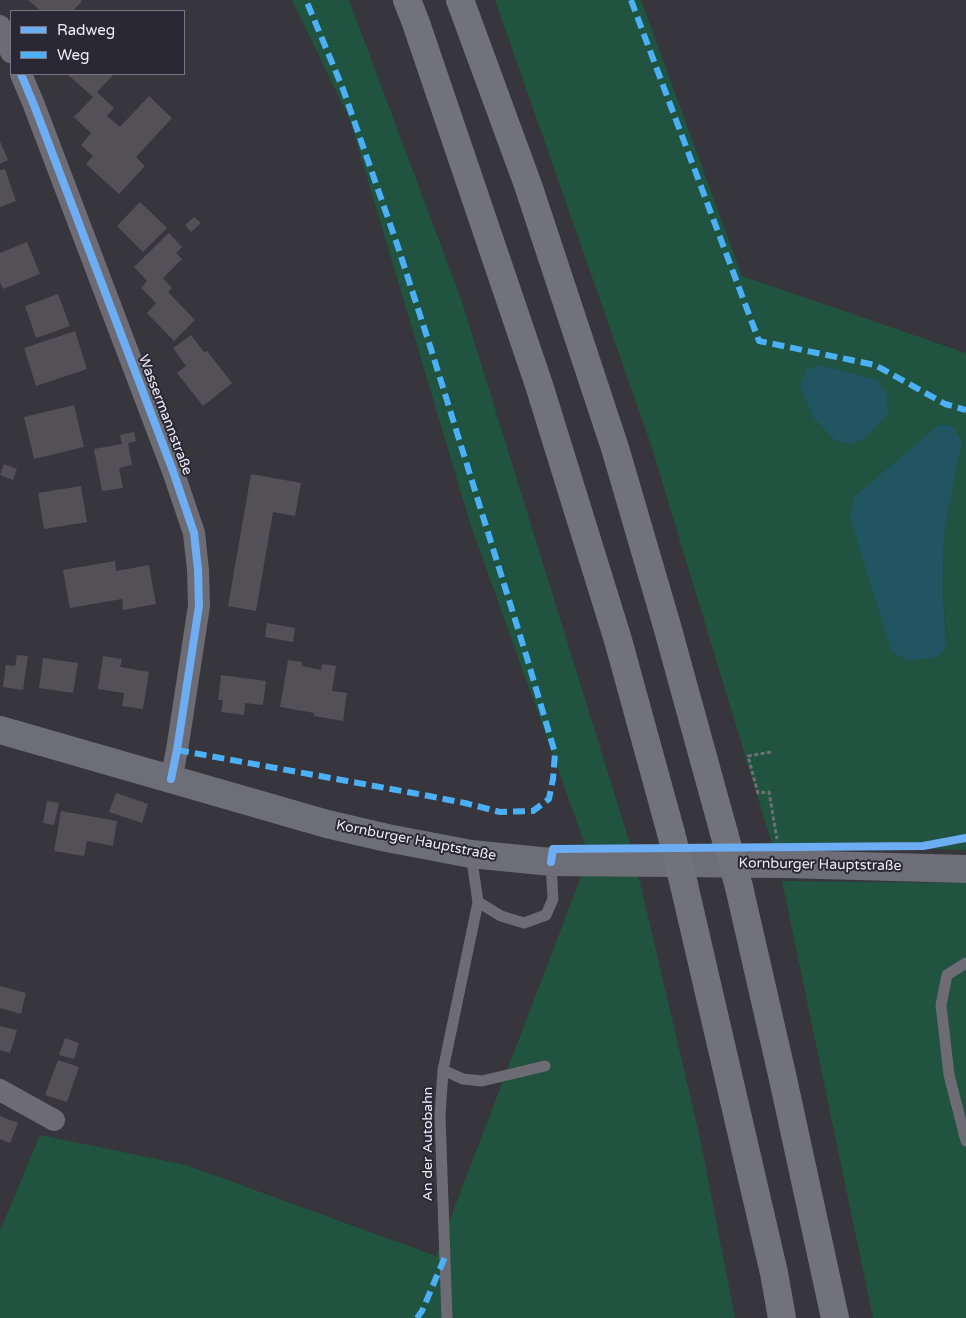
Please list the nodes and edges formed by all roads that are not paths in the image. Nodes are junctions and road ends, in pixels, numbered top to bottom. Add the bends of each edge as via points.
1 (407, 0) edge
2 (460, 0) edge
3 (0, 26) edge
4 (10, 50) edge
5 (21, 75) edge
6 (0, 730) edge
7 (171, 779) junction
8 (470, 854) junction
9 (551, 862) junction
10 (966, 869) edge
11 (478, 902) junction
12 (966, 963) edge
13 (546, 1066) dead end
14 (443, 1070) junction
15 (0, 1090) edge
16 (54, 1120) dead end
17 (966, 1141) edge
18 (447, 1318) edge
19 (782, 1318) edge
20 (835, 1318) edge

1 - 19 highway, bridge via 539,385 618,640 684,885
2 - 20 highway, bridge via 528,185 615,448 666,626 738,887
3 - 4 street
5 - 7 street, Wassermannstraße via 194,533 199,606
6 - 7 main road, Kornburger Hauptstraße
7 - 8 main road, Kornburger Hauptstraße via 327,824
8 - 9 main road, Kornburger Hauptstraße
8 - 11 lane, An der Autobahn
9 - 10 main road, Kornburger Hauptstraße
9 - 11 lane via 553,898 546,915 524,923 501,916
11 - 14 lane, An der Autobahn
12 - 17 lane via 947,975 940,1005 949,1074
13 - 14 lane via 482,1081 463,1079
14 - 18 lane, An der Autobahn via 440,1116
15 - 16 street

